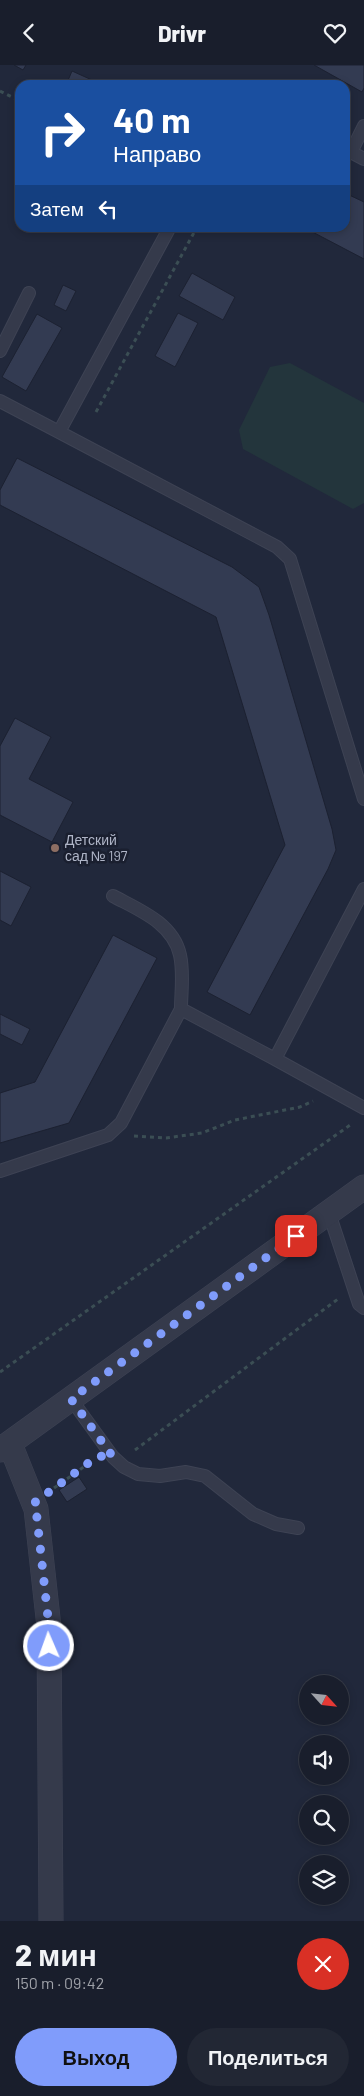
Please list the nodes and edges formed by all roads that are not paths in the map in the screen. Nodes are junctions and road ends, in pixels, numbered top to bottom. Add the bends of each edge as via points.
1 (364, 126) edge
2 (350, 148) edge
3 (350, 152) edge
4 (364, 159) edge
5 (167, 232) edge
6 (29, 293) dead end
7 (0, 351) edge
8 (0, 401) edge
9 (59, 432) junction
10 (364, 799) edge
11 (364, 889) edge
12 (113, 896) dead end
13 (181, 1009) junction
14 (275, 1059) junction
15 (364, 1108) edge
16 (0, 1171) edge
17 (364, 1187) edge
18 (329, 1213) junction
19 (364, 1308) edge
20 (71, 1399) junction
21 (5, 1447) edge
22 (298, 1528) dead end
23 (51, 1921) edge

1 - 2 lane
3 - 4 lane
5 - 9 lane
6 - 7 lane
8 - 9 lane
9 - 10 lane via 277,547 290,559
11 - 14 lane
12 - 13 lane via 156,920 174,941 182,970
13 - 14 lane
13 - 16 lane via 114,1131
14 - 15 lane
17 - 18 street
18 - 19 lane via 359,1304
18 - 20 street
20 - 21 street
20 - 22 lane via 113,1457 124,1467 138,1474 160,1476 186,1472 205,1477 253,1514 276,1524
21 - 23 street via 36,1509 49,1627

